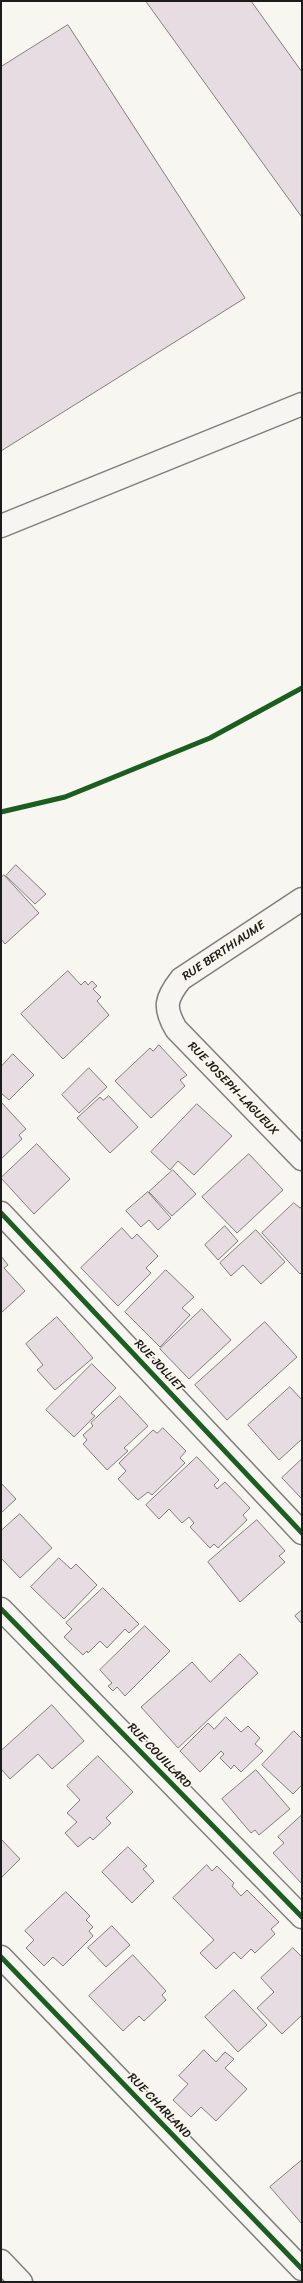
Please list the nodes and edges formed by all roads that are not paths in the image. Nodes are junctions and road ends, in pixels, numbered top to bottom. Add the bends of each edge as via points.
1 (302, 404) edge
2 (1, 526) edge
3 (302, 900) edge
4 (168, 1016) joint
5 (302, 1159) edge
6 (1, 1213) edge
7 (302, 1532) edge
8 (1, 1609) edge
9 (302, 1917) edge
10 (1, 1957) edge
11 (1, 2261) edge
12 (302, 2269) edge
13 (21, 2282) edge

1 - 2 street
3 - 4 street, RUE BERTHIAUME via 181,979 167,1002
4 - 5 street, RUE JOSEPH-LAGUEUX via 176,1029
6 - 7 street, RUE JOLLIET
8 - 9 street, RUE COUILLARD
10 - 12 street, RUE CHARLAND
11 - 13 street

